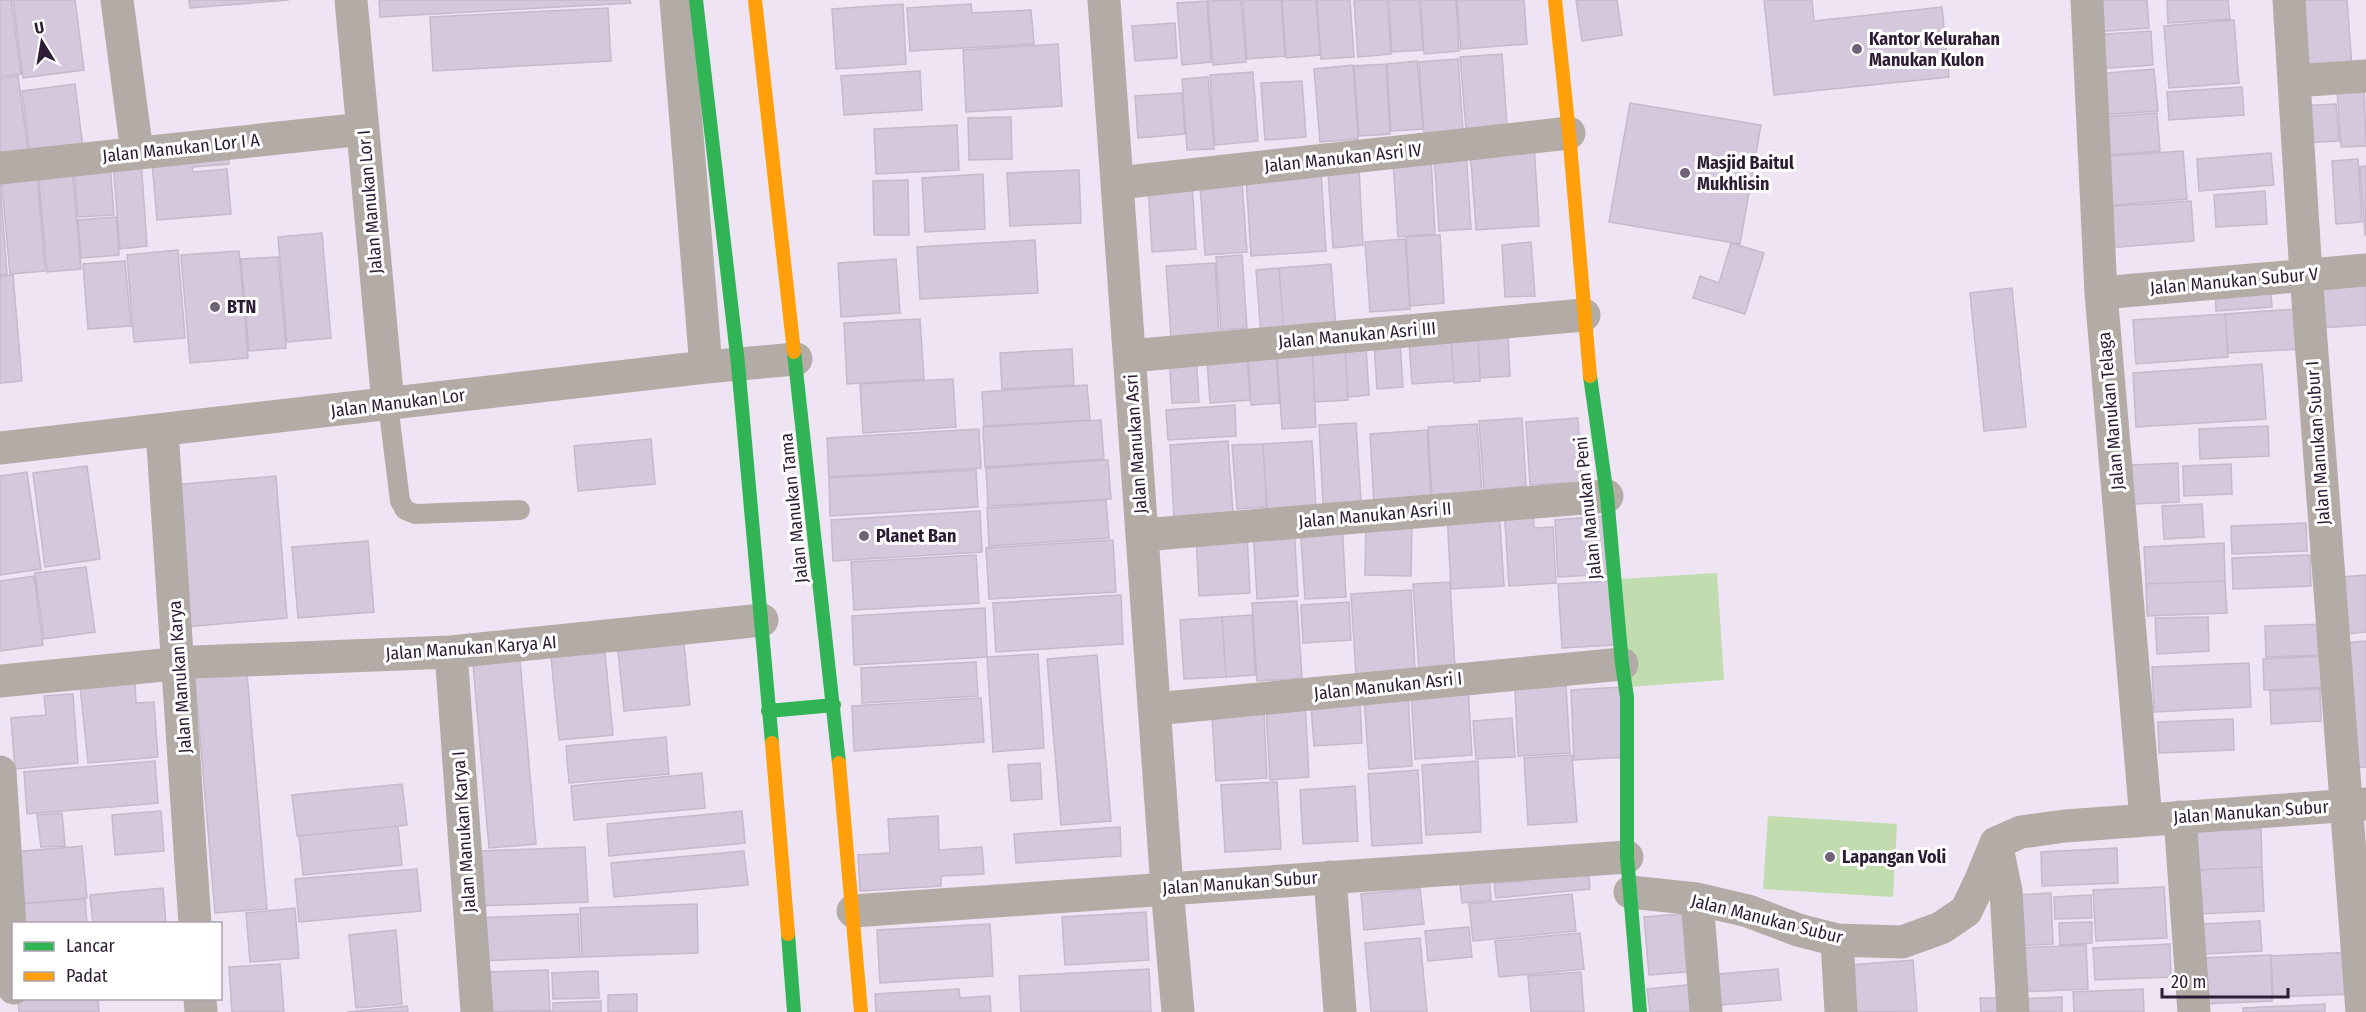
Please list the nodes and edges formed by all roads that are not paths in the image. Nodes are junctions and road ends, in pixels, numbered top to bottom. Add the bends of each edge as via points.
1 (117, 0) edge
2 (351, 0) edge
3 (676, 0) edge
4 (696, 0) edge
5 (755, 0) edge
6 (1555, 0) edge
7 (2087, 0) edge
8 (2289, 0) edge
9 (1113, 1) edge
10 (2366, 76) edge
11 (2294, 81) junction
12 (363, 129) junction
13 (1569, 134) junction
14 (137, 153) junction
15 (0, 168) edge
16 (1118, 183) junction
17 (2366, 270) edge
18 (2306, 275) junction
19 (2102, 293) junction
20 (1584, 315) junction
21 (1130, 356) junction
22 (796, 359) junction
23 (722, 366) junction
24 (388, 404) junction
25 (162, 430) junction
26 (0, 448) edge
27 (1607, 496) junction
28 (520, 510) dead end
29 (1143, 535) junction
30 (762, 620) junction
31 (451, 652) junction
32 (179, 664) junction
33 (1622, 664) junction
34 (0, 681) edge
35 (834, 705) junction
36 (1155, 709) junction
37 (768, 711) junction
38 (0, 772) edge
39 (2356, 804) edge
40 (2180, 817) junction
41 (2146, 820) junction
42 (1996, 843) junction
43 (1627, 857) junction
44 (3, 864) edge
45 (1330, 877) junction
46 (1167, 888) junction
47 (1630, 892) junction
48 (1696, 899) junction
49 (853, 910) junction
50 (195, 922) edge
51 (1837, 940) junction
52 (12, 965) edge
53 (477, 1012) edge
54 (794, 1012) edge
55 (861, 1012) edge
56 (1179, 1012) edge
57 (1340, 1012) edge
58 (1640, 1012) edge
59 (1706, 1012) edge
60 (1841, 1012) edge
61 (2013, 1012) edge
62 (2194, 1012) edge
63 (2362, 1012) edge

1 - 14 street
2 - 12 street, Jalan Manukan Lor I
3 - 23 street
4 - 23 street
5 - 22 street, Jalan Manukan Tama
6 - 13 street, Jalan Manukan Peni
7 - 19 street, Jalan Manukan Telaga
8 - 11 street, Jalan Manukan Subur I
9 - 16 street, Jalan Manukan Asri
10 - 11 street
11 - 18 street, Jalan Manukan Subur I
12 - 14 street, Jalan Manukan Lor I A
12 - 24 street, Jalan Manukan Lor I
13 - 16 street, Jalan Manukan Asri IV
13 - 20 street, Jalan Manukan Peni
14 - 15 street, Jalan Manukan Lor I A
16 - 21 street, Jalan Manukan Asri
17 - 18 street, Jalan Manukan Subur V
18 - 19 street, Jalan Manukan Subur V
18 - 39 street, Jalan Manukan Subur I
19 - 41 street, Jalan Manukan Telaga
20 - 21 street, Jalan Manukan Asri III
20 - 27 street, Jalan Manukan Peni
21 - 29 street, Jalan Manukan Asri
22 - 23 street, Jalan Manukan Lor
22 - 35 street, Jalan Manukan Tama
23 - 24 street, Jalan Manukan Lor
23 - 30 street
24 - 25 street, Jalan Manukan Lor
24 - 28 lane via 400,501 405,510 415,514
25 - 26 street, Jalan Manukan Lor
25 - 32 street, Jalan Manukan Karya
27 - 29 street, Jalan Manukan Asri II
27 - 33 street, Jalan Manukan Peni
29 - 36 street, Jalan Manukan Asri
30 - 31 street, Jalan Manukan Karya AI
30 - 37 street
31 - 32 street, Jalan Manukan Karya AI
31 - 53 street, Jalan Manukan Karya I
32 - 34 street, Jalan Manukan Karya AI
32 - 50 street, Jalan Manukan Karya
33 - 36 street, Jalan Manukan Asri I
33 - 43 street, Jalan Manukan Peni via 1628,720
35 - 37 street
35 - 49 street, Jalan Manukan Tama
36 - 46 street, Jalan Manukan Asri
37 - 54 street
38 - 44 street
39 - 40 street, Jalan Manukan Subur
39 - 63 street, Jalan Manukan Subur I
40 - 41 street, Jalan Manukan Subur
40 - 62 street
41 - 42 street, Jalan Manukan Subur via 2021,832
42 - 51 street, Jalan Manukan Subur via 1966,911 1941,928 1902,942
42 - 61 street via 2006,891
43 - 45 street, Jalan Manukan Subur
43 - 47 street, Jalan Manukan Peni
44 - 52 street
45 - 46 street, Jalan Manukan Subur
45 - 57 street
46 - 49 street, Jalan Manukan Subur
46 - 56 street, Jalan Manukan Asri
47 - 48 street, Jalan Manukan Subur
47 - 58 street, Jalan Manukan Peni
48 - 51 street, Jalan Manukan Subur
48 - 59 street
49 - 55 street, Jalan Manukan Tama
51 - 60 street

